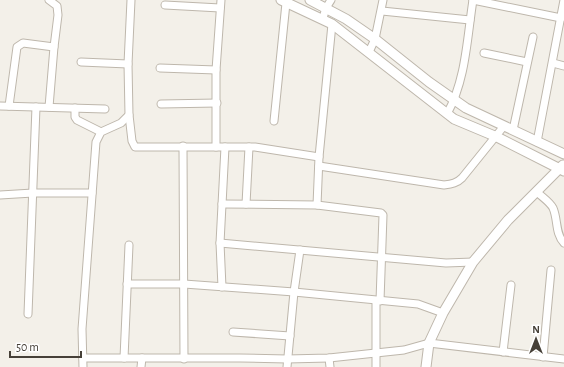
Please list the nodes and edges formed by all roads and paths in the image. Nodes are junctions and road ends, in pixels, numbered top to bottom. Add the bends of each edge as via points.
1 (49, 0) edge
2 (131, 0) edge
3 (221, 0) edge
4 (310, 0) edge
5 (383, 0) edge
6 (473, 0) edge
7 (564, 0) edge
8 (283, 1) edge
9 (328, 4) edge
10 (165, 5) dead end
11 (220, 8) junction
12 (382, 11) junction
13 (323, 18) junction
14 (561, 18) junction
15 (470, 20) junction
16 (332, 24) junction
17 (533, 37) dead end
18 (375, 38) junction
19 (54, 47) junction
20 (369, 52) junction
21 (484, 53) dead end
22 (81, 62) dead end
23 (527, 62) junction
24 (553, 63) junction
25 (128, 64) junction
26 (564, 66) edge
27 (160, 68) dead end
28 (216, 70) junction
29 (455, 99) junction
30 (217, 103) junction
31 (161, 104) dead end
32 (0, 106) edge
33 (9, 106) junction
34 (36, 107) junction
35 (49, 107) junction
36 (75, 108) junction
37 (105, 109) dead end
38 (447, 114) junction
39 (129, 115) junction
40 (274, 121) dead end
41 (508, 128) junction
42 (101, 132) junction
43 (496, 137) junction
44 (537, 142) junction
45 (183, 146) junction
46 (216, 147) junction
47 (225, 147) junction
48 (249, 147) junction
49 (564, 154) edge
50 (319, 157) junction
51 (319, 166) junction
52 (563, 168) edge
53 (537, 192) junction
54 (33, 193) junction
55 (92, 193) junction
56 (0, 195) edge
57 (222, 204) junction
58 (246, 204) junction
59 (317, 205) junction
60 (220, 243) junction
61 (564, 243) edge
62 (129, 245) dead end
63 (300, 250) junction
64 (382, 256) junction
65 (473, 262) junction
66 (551, 270) dead end
67 (127, 284) junction
68 (184, 284) junction
69 (511, 285) dead end
70 (222, 287) junction
71 (294, 292) junction
72 (378, 301) junction
73 (443, 313) junction
74 (28, 314) dead end
75 (233, 332) dead end
76 (290, 336) junction
77 (429, 343) junction
78 (503, 352) junction
79 (375, 353) junction
80 (543, 357) junction
81 (82, 358) junction
82 (124, 358) junction
83 (142, 358) junction
84 (240, 358) junction
85 (329, 358) junction
86 (184, 359) junction
87 (564, 359) edge
88 (287, 363) edge
89 (83, 367) edge
90 (142, 367) edge
91 (240, 367) edge
92 (330, 367) edge
93 (376, 367) edge
94 (426, 367) edge

1 - 19 street via 58,9
2 - 25 street
3 - 11 street
4 - 9 street
5 - 12 street
6 - 14 street
6 - 15 street
7 - 14 street
8 - 13 street
8 - 40 street
9 - 13 street
9 - 18 street
10 - 11 street
11 - 28 street
12 - 15 street
12 - 18 street
13 - 16 street
14 - 24 street
15 - 29 street via 467,48
16 - 20 street
16 - 50 street
17 - 23 street
18 - 20 street
18 - 29 street via 429,82
19 - 33 street via 23,43 17,47
19 - 35 street
20 - 38 street
21 - 23 street
22 - 25 street
23 - 41 street
24 - 26 street
24 - 44 street
25 - 39 street
27 - 28 street
28 - 30 street
29 - 38 street
29 - 41 street via 466,108
30 - 31 street
30 - 46 street
32 - 33 street
33 - 34 street
34 - 35 street
34 - 54 street
35 - 36 street
36 - 37 street
36 - 42 street via 77,120
38 - 43 street
39 - 42 street via 121,123
39 - 45 street via 135,147
41 - 43 street
41 - 44 street
42 - 55 street via 96,142
43 - 51 street via 462,178 451,184
43 - 52 street
44 - 49 street
45 - 46 street
45 - 68 street
46 - 47 street
47 - 48 street
47 - 57 street
48 - 50 street
48 - 58 street
50 - 51 street
51 - 59 street
52 - 53 street
53 - 61 street via 553,209 558,233
53 - 65 street via 508,220
54 - 55 street
54 - 56 street
54 - 74 street
55 - 81 street
57 - 58 street
57 - 60 street
58 - 59 street
59 - 64 street via 381,213
60 - 63 street
60 - 70 street
62 - 67 street
63 - 64 street
63 - 71 street
64 - 65 street via 446,263
64 - 72 street
65 - 73 street
66 - 80 street
67 - 68 street
67 - 82 street
68 - 70 street
68 - 86 street
69 - 78 street
70 - 71 street
71 - 72 street
71 - 76 street
72 - 73 street via 423,305
72 - 79 street
73 - 77 street
75 - 76 street
76 - 88 street
77 - 78 street
77 - 79 street via 404,350
77 - 94 street
78 - 80 street
79 - 85 street
79 - 93 street
80 - 87 street
81 - 82 street
81 - 89 street
82 - 83 street
83 - 86 street
83 - 90 street
84 - 86 street
84 - 88 street
84 - 91 street
85 - 88 street
85 - 92 street

